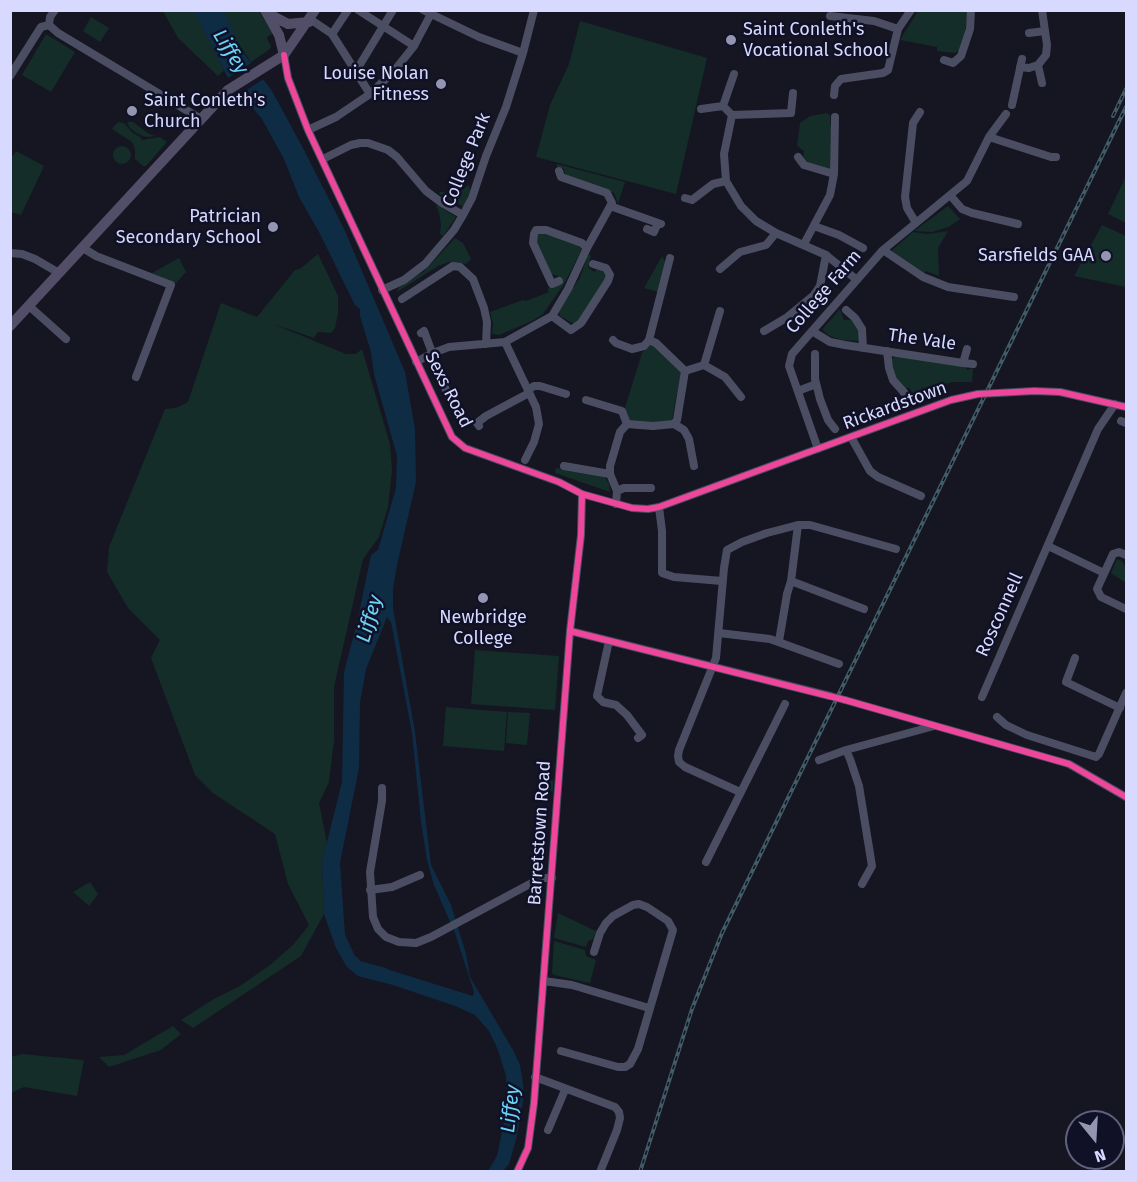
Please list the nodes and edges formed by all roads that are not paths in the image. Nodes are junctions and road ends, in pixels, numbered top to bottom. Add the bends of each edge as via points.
1 (55, 10) edge
2 (358, 10) edge
3 (393, 10) edge
4 (534, 10) edge
5 (911, 10) edge
6 (971, 10) edge
7 (1042, 10) edge
8 (347, 11) edge
9 (266, 12) edge
10 (429, 12) edge
11 (830, 16) dead end
12 (312, 17) edge
13 (49, 25) junction
14 (383, 26) junction
15 (898, 29) junction
16 (1045, 31) junction
17 (1029, 33) dead end
18 (332, 34) junction
19 (414, 46) junction
20 (524, 53) junction
21 (284, 55) junction
22 (944, 60) dead end
23 (1038, 65) junction
24 (356, 71) junction
25 (734, 74) dead end
26 (10, 76) edge
27 (1042, 83) dead end
28 (794, 93) dead end
29 (370, 94) junction
30 (834, 95) dead end
31 (1012, 105) dead end
32 (723, 106) junction
33 (701, 109) dead end
34 (920, 112) dead end
35 (1006, 114) dead end
36 (732, 115) junction
37 (835, 117) dead end
38 (201, 119) junction
39 (308, 130) junction
40 (989, 137) junction
41 (798, 157) dead end
42 (1056, 157) dead end
43 (322, 159) junction
44 (559, 171) dead end
45 (834, 174) junction
46 (726, 181) junction
47 (950, 195) junction
48 (685, 198) dead end
49 (610, 206) junction
50 (463, 215) junction
51 (916, 222) junction
52 (1018, 224) dead end
53 (814, 226) junction
54 (653, 232) dead end
55 (776, 233) junction
56 (804, 244) junction
57 (83, 248) junction
58 (587, 248) junction
59 (863, 248) dead end
60 (883, 250) junction
61 (10, 253) edge
62 (826, 255) junction
63 (670, 258) dead end
64 (593, 264) dead end
65 (720, 269) dead end
66 (59, 273) junction
67 (857, 280) junction
68 (559, 281) dead end
69 (382, 290) junction
70 (1014, 297) dead end
71 (402, 298) dead end
72 (29, 306) junction
73 (846, 310) dead end
74 (720, 311) dead end
75 (552, 316) junction
76 (12, 322) edge
77 (764, 331) dead end
78 (812, 331) junction
79 (421, 333) dead end
80 (66, 339) dead end
81 (613, 340) dead end
82 (649, 340) junction
83 (505, 342) junction
84 (486, 344) junction
85 (863, 348) junction
86 (967, 349) dead end
87 (887, 351) junction
88 (433, 353) junction
89 (815, 354) dead end
90 (416, 362) junction
91 (704, 365) junction
92 (685, 372) junction
93 (135, 377) dead end
94 (816, 384) junction
95 (798, 391) junction
96 (528, 392) junction
97 (566, 394) dead end
98 (447, 395) dead end
99 (908, 397) dead end
100 (741, 398) dead end
101 (586, 400) dead end
102 (1115, 404) junction
103 (1126, 406) edge
104 (627, 424) junction
105 (674, 424) junction
106 (479, 426) dead end
107 (835, 429) dead end
108 (851, 438) junction
109 (818, 449) junction
110 (525, 461) dead end
111 (564, 466) dead end
112 (694, 466) dead end
113 (610, 474) junction
114 (651, 488) dead end
115 (617, 491) junction
116 (582, 494) junction
117 (921, 496) dead end
118 (616, 504) junction
119 (660, 507) junction
120 (798, 525) junction
121 (1048, 546) junction
122 (896, 549) dead end
123 (1126, 555) edge
124 (1104, 573) junction
125 (722, 581) junction
126 (791, 581) junction
127 (864, 609) dead end
128 (1126, 609) edge
129 (570, 631) junction
130 (719, 633) junction
131 (609, 641) junction
132 (779, 642) junction
133 (1075, 658) dead end
134 (839, 664) dead end
135 (714, 668) junction
136 (1126, 693) edge
137 (982, 697) dead end
138 (785, 704) dead end
139 (1120, 708) junction
140 (997, 717) dead end
141 (934, 725) junction
142 (638, 738) dead end
143 (846, 750) junction
144 (819, 760) dead end
145 (382, 789) dead end
146 (740, 792) junction
147 (1126, 797) edge
148 (706, 862) dead end
149 (420, 875) dead end
150 (552, 878) junction
151 (862, 884) dead end
152 (370, 890) junction
153 (594, 952) dead end
154 (544, 981) junction
155 (649, 1008) junction
156 (561, 1051) dead end
157 (535, 1077) junction
158 (566, 1090) junction
159 (548, 1130) dead end
160 (517, 1172) edge
161 (600, 1172) edge

1 - 13 street
2 - 14 street
3 - 14 street
4 - 20 street, College Park
5 - 15 street
6 - 22 street via 970,29 961,56 953,63
7 - 16 street
8 - 18 street
9 - 12 main road via 288,24
9 - 21 main road via 279,35
10 - 19 street
10 - 20 street via 478,37
11 - 15 street via 874,21
12 - 18 street
12 - 21 main road
13 - 26 street via 41,27
13 - 38 street
14 - 19 street
14 - 24 street
15 - 30 street via 888,70 841,79
16 - 17 street
16 - 23 street via 1046,55
18 - 24 street
19 - 29 street
20 - 50 street, College Park
21 - 38 main road via 228,90
21 - 39 street, Sexs Road via 288,78
23 - 27 street
23 - 31 street via 1029,68 1021,63
24 - 29 street
25 - 32 street
28 - 36 street via 790,113
29 - 39 street
32 - 33 street
32 - 36 street
34 - 51 street via 913,123 905,197
35 - 40 street, College Farm
36 - 46 street via 724,154
37 - 45 street
38 - 57 main road
39 - 43 street, Sexs Road
40 - 42 street
40 - 47 street, College Farm via 968,181
41 - 45 street via 804,165
43 - 50 street via 351,145 368,142 388,150 426,191
43 - 69 street, Sexs Road
44 - 49 street via 561,177 607,193
45 - 53 street via 830,195
46 - 48 street via 713,184 692,200
46 - 55 street via 741,206
47 - 51 street, College Farm
47 - 52 street via 972,213
49 - 54 street via 659,223
49 - 58 street
50 - 69 street, College Park via 425,264
51 - 60 street, College Farm
53 - 56 street
53 - 59 street
55 - 56 street
55 - 65 street via 766,244 740,252
56 - 62 street
57 - 66 main road
57 - 93 street via 171,285
58 - 68 street via 546,230 534,234 532,243 552,284
58 - 75 street
60 - 67 street, College Farm
60 - 70 street, College Farm via 923,277 948,287
61 - 66 street via 22,254
62 - 67 street
62 - 77 street via 814,296
63 - 82 street
64 - 75 street via 606,268 610,275 580,323 571,330
66 - 72 main road
67 - 78 street, College Farm
69 - 90 street, Sexs Road
71 - 84 street via 453,267 465,269 484,308
72 - 76 main road
72 - 80 street
73 - 85 street, The Vale via 862,328
74 - 91 street
75 - 83 street
78 - 85 street, The Vale via 830,342
78 - 95 street, College Farm via 792,354 789,366
79 - 88 street via 424,332
81 - 82 street via 632,349
82 - 92 street
83 - 84 street
83 - 96 street
84 - 88 street via 449,347
85 - 87 street, The Vale
86 - 87 street, The Vale via 968,363
87 - 99 street via 893,380
88 - 90 street
88 - 98 street
89 - 94 street, College Farm
90 - 116 street, Sexs Road via 452,437 465,448
91 - 92 street
91 - 100 street via 725,377
92 - 105 street
94 - 95 street
94 - 107 street, College Farm
95 - 109 street, College Farm
96 - 97 street via 534,386
96 - 106 street via 486,416 477,423
96 - 110 street via 539,424
101 - 104 street via 622,411
102 - 103 street, Rickardstown
102 - 108 street, Rickardstown, bridge via 1060,392 978,394 951,400
102 - 121 street, Rosconnell via 1098,429
104 - 105 street
104 - 113 street via 620,432
105 - 112 street via 689,439
108 - 109 street, Rickardstown
108 - 117 street via 870,471
109 - 119 street, Sexs Road
111 - 113 street
113 - 115 street
114 - 115 street
115 - 118 street
116 - 118 street, Sexs Road
116 - 129 street, Barretstown Road
118 - 119 street, Sexs Road
119 - 125 street via 662,573
120 - 122 street
120 - 125 street via 730,548
120 - 126 street
121 - 124 street
121 - 137 street, Rosconnell
123 - 124 street via 1115,552
124 - 128 street via 1098,594
125 - 130 street
126 - 127 street
126 - 132 street
129 - 131 street
129 - 150 street, Barretstown Road
130 - 132 street
130 - 135 street
131 - 135 street
131 - 142 street via 597,696 627,715 642,735
132 - 134 street
133 - 139 street via 1066,682
135 - 141 street, bridge
135 - 146 street via 679,750 679,762
136 - 139 street
138 - 146 street
139 - 140 street via 1096,757 1027,735
141 - 143 street
141 - 147 street via 1069,764
143 - 144 street
143 - 151 street via 859,786 872,866
145 - 152 street
146 - 148 street
149 - 152 street via 392,887
150 - 152 street via 541,878 416,942 399,942 386,937 378,928
150 - 154 street, Barretstown Road
153 - 155 street via 606,923 633,905 647,907 668,921 672,939
154 - 155 street via 572,985
154 - 157 street, Barretstown Road
155 - 156 street via 634,1059 625,1067
157 - 158 street
157 - 160 street, Barretstown Road via 528,1148
158 - 159 street
158 - 161 street via 615,1107 619,1112 617,1130

